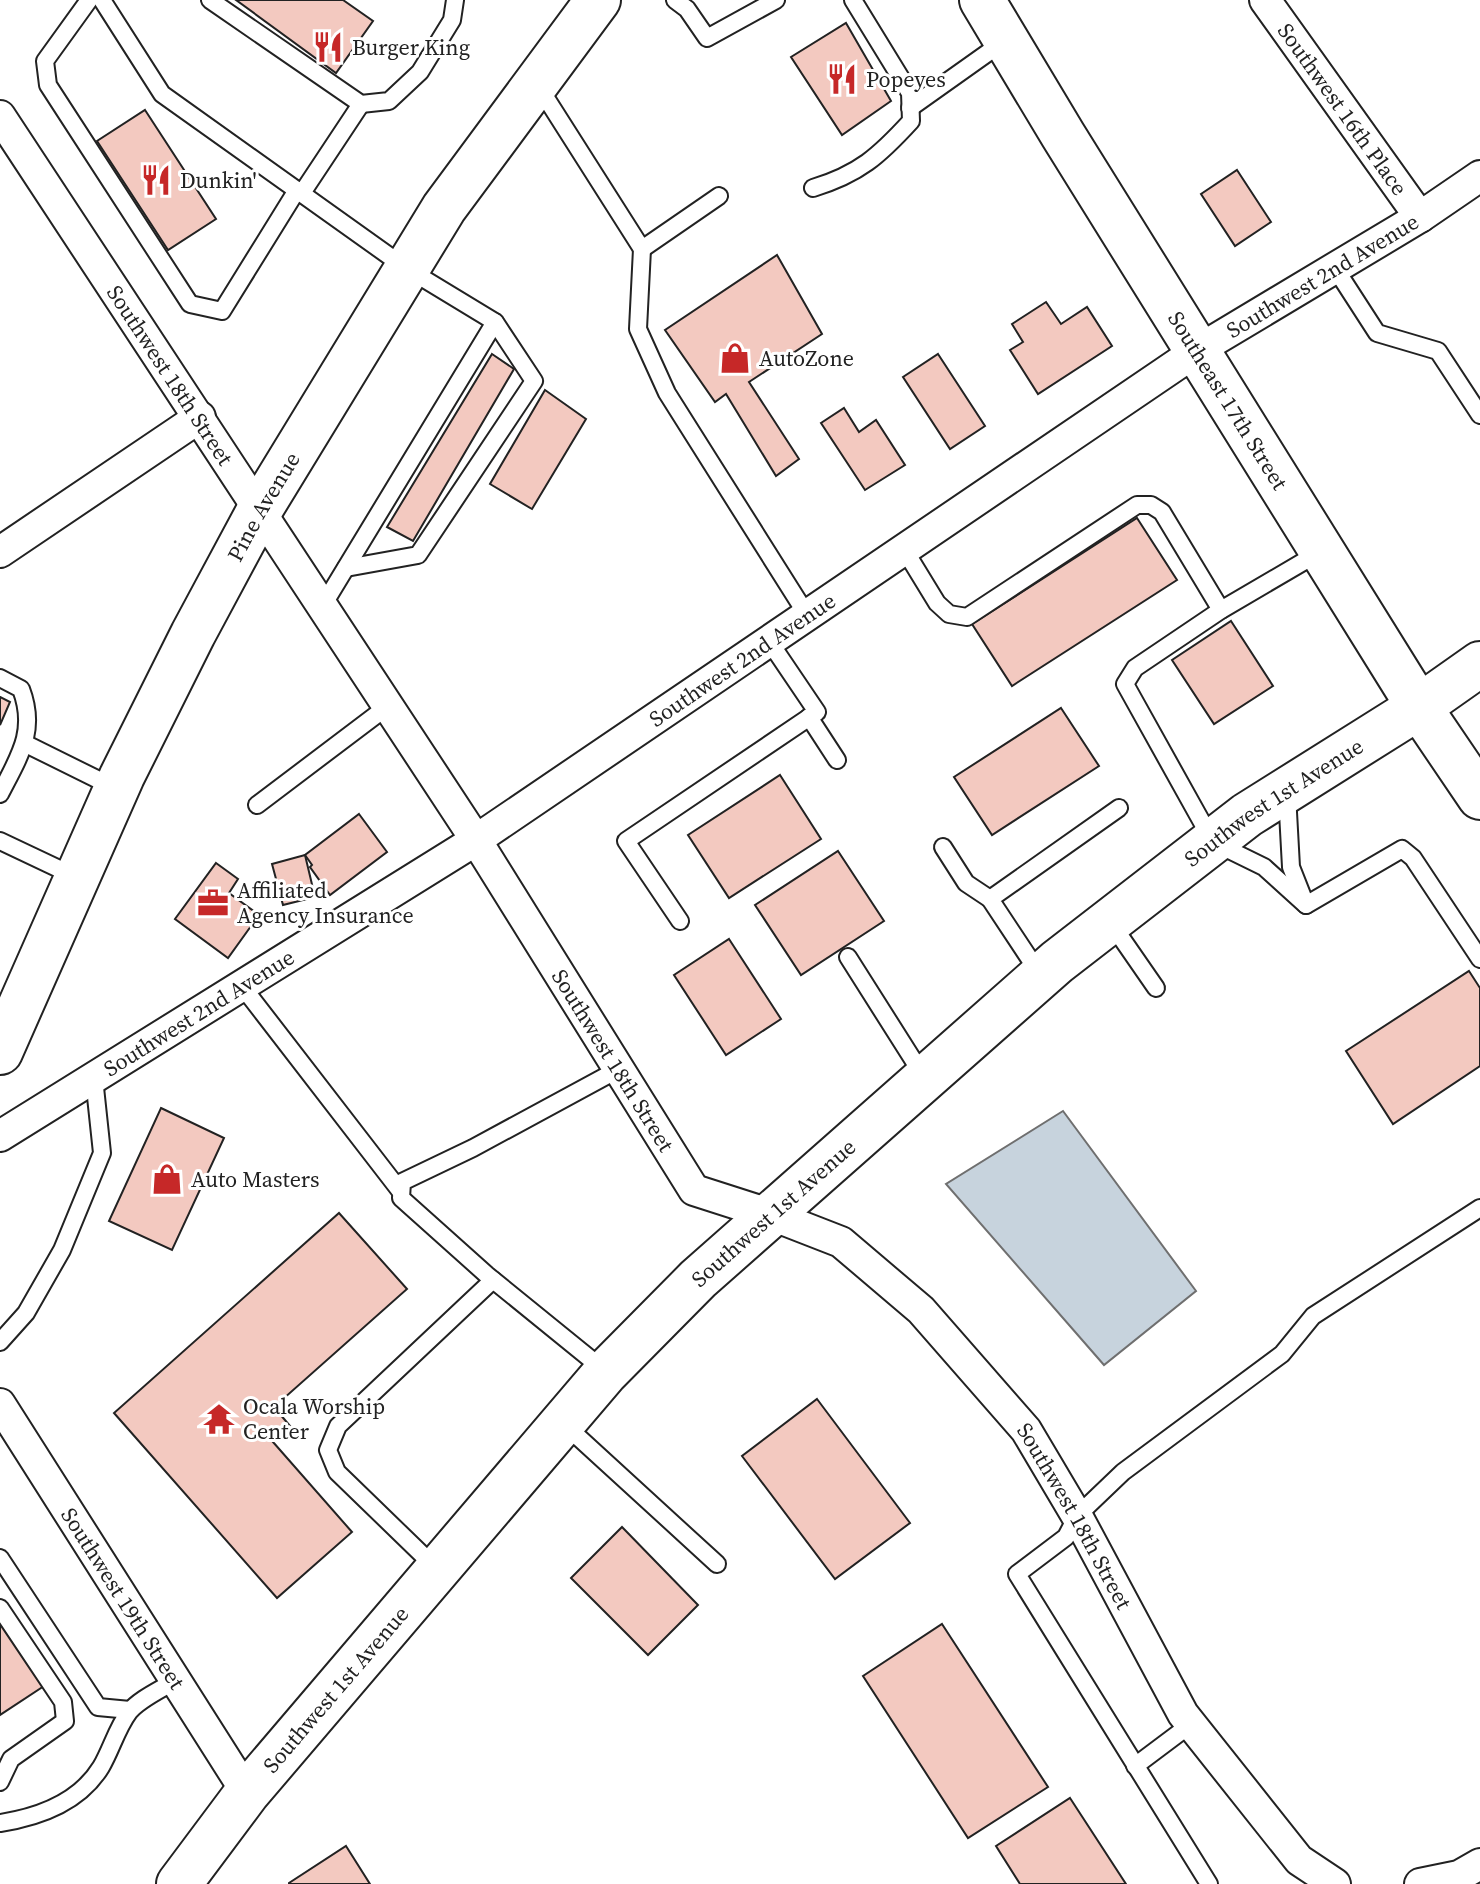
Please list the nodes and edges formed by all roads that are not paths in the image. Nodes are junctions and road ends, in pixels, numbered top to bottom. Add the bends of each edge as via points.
1 (89, 0) edge
2 (102, 0) edge
3 (210, 0) edge
4 (455, 0) edge
5 (598, 0) edge
6 (675, 0) edge
7 (776, 0) edge
8 (853, 0) edge
9 (1265, 0) edge
10 (995, 12) edge
11 (536, 82) junction
12 (361, 104) junction
13 (910, 108) junction
14 (0, 116) edge
15 (1480, 176) edge
16 (813, 188) dead end
17 (299, 192) junction
18 (719, 196) dead end
19 (1420, 217) junction
20 (642, 249) junction
21 (406, 268) junction
22 (1335, 268) junction
23 (495, 322) junction
24 (1198, 350) junction
25 (1480, 415) edge
26 (200, 417) junction
27 (259, 511) junction
28 (904, 549) junction
29 (1322, 551) junction
30 (0, 552) edge
31 (346, 568) junction
32 (322, 607) junction
33 (1221, 610) junction
34 (807, 615) junction
35 (769, 641) junction
36 (1480, 664) edge
37 (0, 678) edge
38 (388, 706) junction
39 (1419, 707) junction
40 (809, 717) junction
41 (26, 744) junction
42 (837, 760) dead end
43 (116, 788) junction
44 (1287, 790) junction
45 (0, 794) edge
46 (1480, 797) edge
47 (257, 805) dead end
48 (1119, 808) dead end
49 (476, 840) junction
50 (0, 841) edge
51 (1213, 842) junction
52 (943, 847) dead end
53 (77, 877) junction
54 (990, 899) junction
55 (1306, 905) junction
56 (1110, 920) junction
57 (680, 921) dead end
58 (848, 957) dead end
59 (1480, 959) edge
60 (1041, 976) junction
61 (242, 986) junction
62 (1156, 988) dead end
63 (0, 1052) edge
64 (619, 1069) junction
65 (925, 1077) junction
66 (94, 1078) junction
67 (0, 1136) edge
68 (401, 1192) junction
69 (1480, 1208) edge
70 (769, 1214) junction
71 (493, 1280) junction
72 (0, 1342) edge
73 (606, 1372) junction
74 (0, 1404) edge
75 (563, 1423) junction
76 (1077, 1516) junction
77 (0, 1558) edge
78 (717, 1564) dead end
79 (438, 1570) junction
80 (0, 1608) edge
81 (176, 1680) junction
82 (130, 1710) junction
83 (1191, 1724) junction
84 (1135, 1766) junction
85 (0, 1782) edge
86 (247, 1793) junction
87 (0, 1823) edge
88 (1480, 1864) edge
89 (179, 1884) edge
90 (1209, 1884) edge
91 (1335, 1884) edge
92 (1420, 1884) edge

1 - 17 lane via 45,61 48,85 190,304 222,311
2 - 17 lane via 162,94
3 - 12 lane
4 - 12 lane via 452,20 420,72 389,101
5 - 11 main road, Pine Avenue
6 - 7 lane via 707,38
8 - 13 lane via 910,93
9 - 19 street, Southwest 16th Place
10 - 13 lane
10 - 24 main road, Southeast 17th Street
11 - 20 lane
11 - 21 main road, Pine Avenue
12 - 17 lane
13 - 16 lane via 911,121 887,148 846,178
14 - 26 street, Southwest 18th Street
15 - 19 street, Southwest 2nd Avenue
17 - 21 lane
18 - 20 lane
19 - 22 street, Southwest 2nd Avenue
20 - 34 lane via 638,329 667,393
21 - 23 lane
21 - 27 main road, Pine Avenue
22 - 24 street, Southwest 2nd Avenue
22 - 25 lane via 1377,333 1438,351
23 - 31 lane
23 - 31 lane via 534,381 418,555
24 - 28 street, Southwest 2nd Avenue
24 - 29 main road, Southeast 17th Street
26 - 27 street, Southwest 18th Street
26 - 30 street
27 - 32 street, Southwest 18th Street
27 - 43 main road, Pine Avenue
28 - 33 lane via 937,603 949,614 967,617 1137,505 1151,505 1162,512
28 - 34 street, Southwest 2nd Avenue
29 - 33 lane
29 - 39 main road, Southeast 17th Street
31 - 32 lane
32 - 38 street, Southwest 18th Street
33 - 51 lane via 1135,668 1125,684
34 - 35 street, Southwest 2nd Avenue
35 - 40 lane via 817,712
35 - 49 street, Southwest 2nd Avenue
36 - 39 main road, Southwest 1st Avenue
37 - 41 lane via 21,689 28,706
38 - 47 lane
38 - 49 street, Southwest 18th Street
39 - 44 main road, Southwest 1st Avenue
39 - 46 main road, Southeast 17th Street
40 - 42 lane
40 - 57 lane via 626,841
41 - 43 lane
41 - 45 lane
43 - 53 main road, Pine Avenue
44 - 51 main road, Southwest 1st Avenue
44 - 55 lane via 1291,867
48 - 54 lane
49 - 61 street, Southwest 2nd Avenue
49 - 64 street, Southwest 18th Street
50 - 53 lane
51 - 55 lane via 1264,867
51 - 56 main road, Southwest 1st Avenue
52 - 54 lane via 966,883
53 - 63 main road, Pine Avenue
54 - 60 lane
55 - 59 lane via 1402,849
56 - 60 main road, Southwest 1st Avenue
56 - 62 lane
58 - 65 lane
60 - 65 main road, Southwest 1st Avenue
61 - 66 street, Southwest 2nd Avenue
61 - 68 lane
64 - 68 lane via 402,1182
64 - 70 street, Southwest 18th Street via 694,1190
65 - 70 main road, Southwest 1st Avenue
66 - 67 street, Southwest 2nd Avenue
66 - 72 lane via 102,1153 62,1250 26,1313
68 - 71 lane via 401,1198
69 - 76 lane via 1313,1316 1282,1354 1123,1472
70 - 73 main road, Southwest 1st Avenue
70 - 76 street, Southwest 18th Street via 841,1242 921,1310 1026,1430
71 - 73 lane
71 - 79 lane via 338,1426 328,1450 337,1472
73 - 75 main road, Southwest 1st Avenue
74 - 81 street, Southwest 19th Street
75 - 78 lane
75 - 79 main road, Southwest 1st Avenue
76 - 83 street, Southwest 18th Street
76 - 84 lane via 1066,1537 1017,1574
77 - 82 lane via 98,1707
79 - 86 main road, Southwest 1st Avenue
80 - 85 lane via 63,1702 65,1721 11,1759
81 - 82 lane
81 - 86 street, Southwest 19th Street
82 - 87 lane via 87,1786 55,1808
83 - 84 lane
83 - 91 street, Southwest 18th Street via 1299,1860
84 - 90 lane
86 - 89 main road, Southwest 1st Avenue
88 - 92 street via 1459,1876

